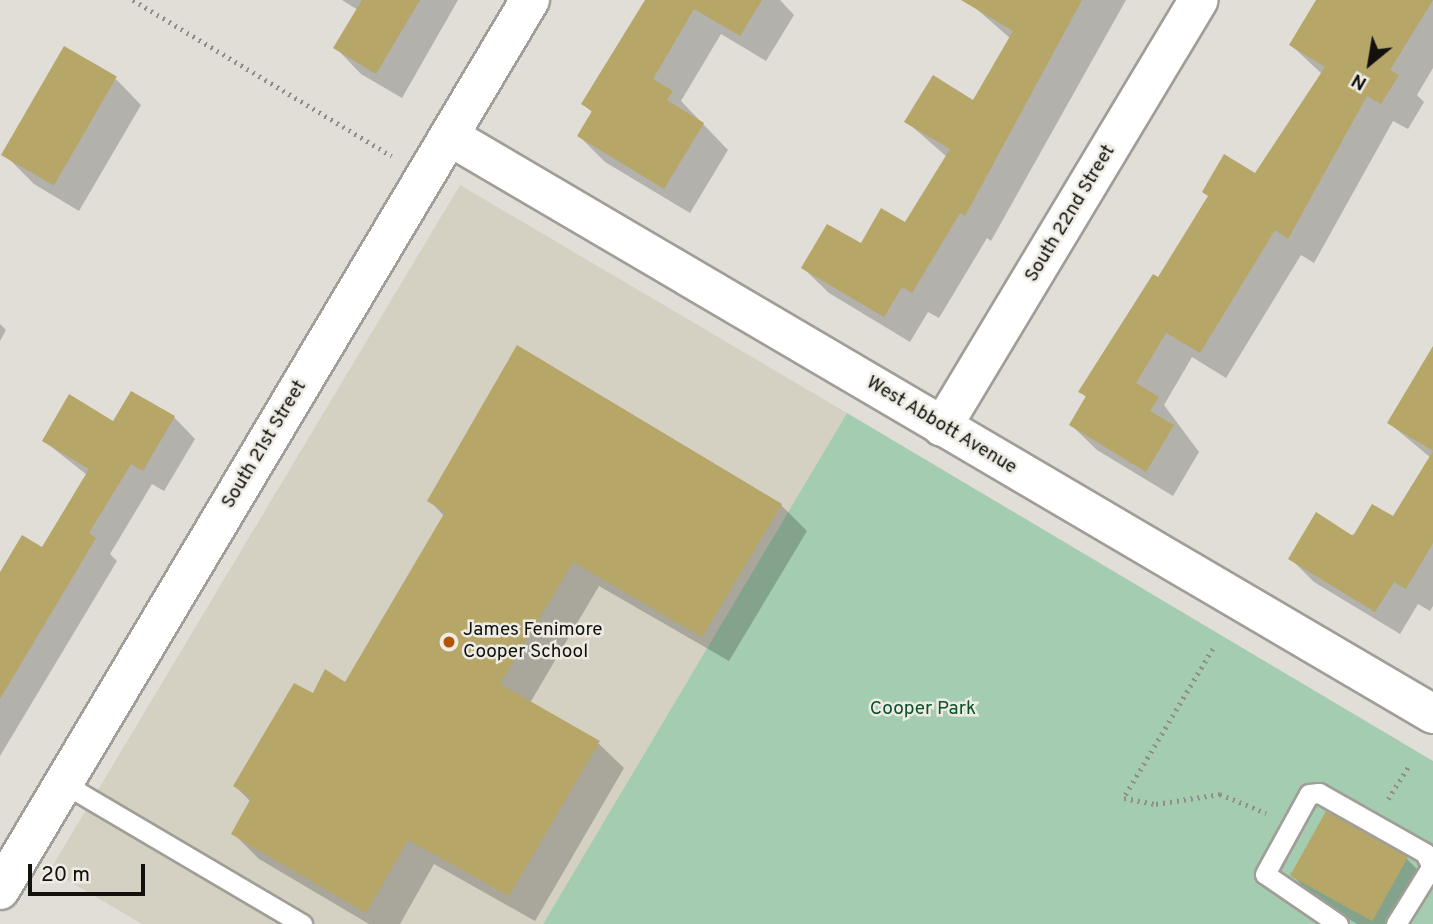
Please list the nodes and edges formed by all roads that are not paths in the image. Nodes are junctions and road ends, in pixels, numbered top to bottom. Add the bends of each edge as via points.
1 (530, 0) edge
2 (1199, 0) edge
3 (449, 135) junction
4 (942, 427) junction
5 (1433, 714) edge
6 (61, 782) junction
7 (1432, 864) edge
8 (0, 890) edge
9 (302, 924) edge
10 (1338, 924) edge
11 (1396, 924) edge

1 - 3 street, South 21st Street
2 - 4 street, South 22nd Street
3 - 4 street, West Abbott Avenue
3 - 6 street, South 21st Street
4 - 5 street, West Abbott Avenue
6 - 8 street, South 21st Street
6 - 9 lane
7 - 10 lane via 1425,853 1319,793 1309,794 1265,874
7 - 11 lane

